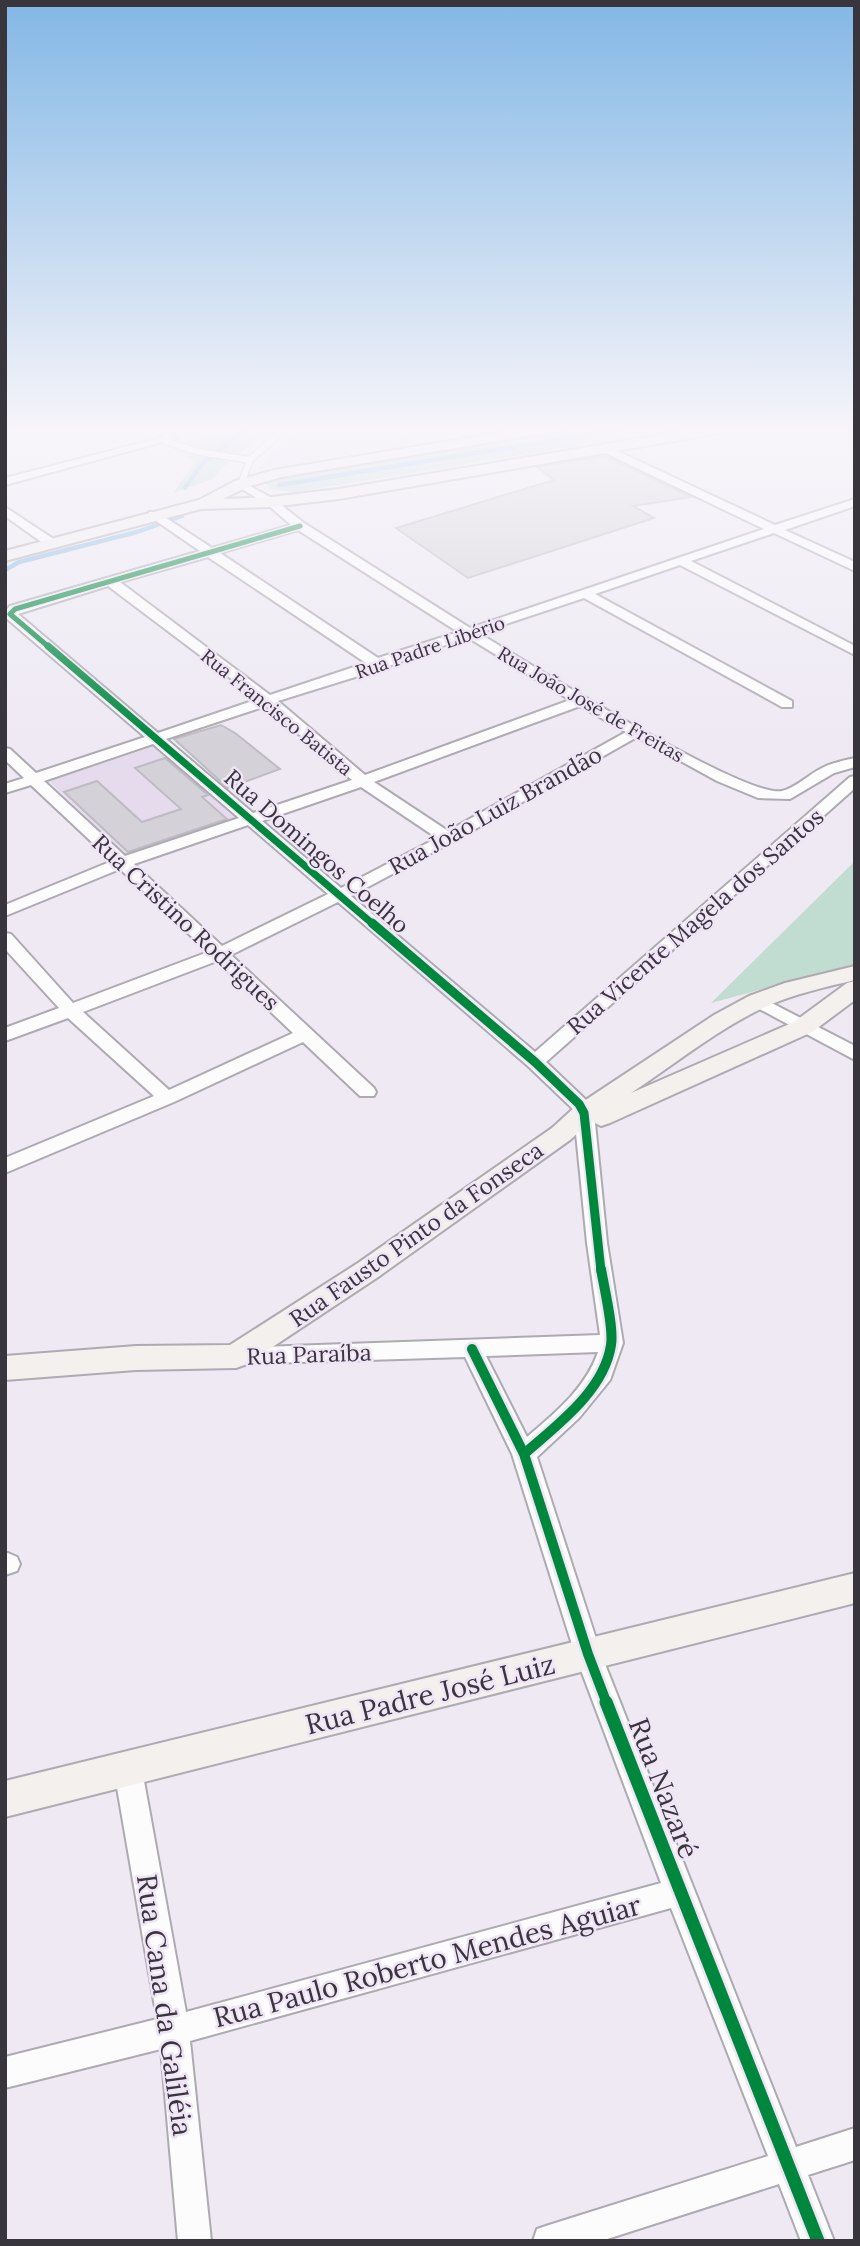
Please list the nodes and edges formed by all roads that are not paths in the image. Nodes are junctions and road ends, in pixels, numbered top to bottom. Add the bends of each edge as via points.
1 (35, 532) edge
2 (95, 532) edge
3 (180, 532) edge
4 (279, 532) edge
5 (309, 532) edge
6 (770, 532) edge
7 (779, 532) edge
8 (51, 543) junction
9 (210, 551) junction
10 (5, 556) edge
11 (681, 561) junction
12 (855, 567) edge
13 (110, 581) junction
14 (586, 594) junction
15 (468, 633) junction
16 (855, 651) edge
17 (379, 665) junction
18 (269, 701) junction
19 (581, 701) junction
20 (787, 704) dead end
21 (636, 732) junction
22 (157, 740) junction
23 (5, 752) edge
24 (855, 762) edge
25 (33, 779) junction
26 (363, 780) junction
27 (855, 780) edge
28 (5, 789) edge
29 (251, 818) junction
30 (448, 838) junction
31 (124, 862) junction
32 (338, 896) junction
33 (5, 911) edge
34 (5, 938) edge
35 (221, 953) junction
36 (855, 973) edge
37 (855, 988) edge
38 (758, 1001) junction
39 (69, 1009) junction
40 (803, 1027) junction
41 (305, 1034) junction
42 (5, 1035) edge
43 (855, 1054) edge
44 (670, 1056) junction
45 (535, 1062) junction
46 (697, 1074) junction
47 (367, 1092) dead end
48 (167, 1098) junction
49 (577, 1124) junction
50 (5, 1166) edge
51 (612, 1343) junction
52 (472, 1349) junction
53 (236, 1356) junction
54 (5, 1368) edge
55 (524, 1454) junction
56 (855, 1588) edge
57 (588, 1654) junction
58 (128, 1770) junction
59 (5, 1799) edge
60 (679, 1892) junction
61 (174, 2030) junction
62 (5, 2073) edge
63 (855, 2144) edge
64 (790, 2164) junction
65 (195, 2241) edge
66 (549, 2241) edge
67 (818, 2241) edge

1 - 8 street
2 - 8 street
3 - 9 street
4 - 9 street
5 - 15 street, Rua João José de Freitas
6 - 11 street, Rua Padre Libério
7 - 12 street
8 - 10 street
9 - 13 street
9 - 17 street
11 - 14 street, Rua Padre Libério
11 - 16 street
13 - 18 street, Rua Francisco Batista
13 - 22 street, Rua Domingos Coelho via 10,614
14 - 15 street, Rua Padre Libério
14 - 20 street
15 - 17 street, Rua Padre Libério
15 - 19 street, Rua João José de Freitas
17 - 18 street, Rua Padre Libério
18 - 22 street, Rua Padre Libério
18 - 26 street, Rua Francisco Batista
19 - 21 street, Rua João José de Freitas
19 - 26 street
21 - 24 street, Rua João José de Freitas via 722,778 775,796 793,793 830,770
21 - 30 street, Rua João Luiz Brandão
22 - 25 street, Rua Padre Libério
22 - 29 street, Rua Domingos Coelho
23 - 25 street, Rua Cristino Rodrigues
25 - 28 street, Rua Padre Libério
25 - 31 street, Rua Cristino Rodrigues
26 - 29 street
26 - 30 street, Rua Francisco Batista
27 - 45 street, Rua Vicente Magela dos Santos
29 - 31 street
29 - 32 street, Rua Domingos Coelho
30 - 32 street, Rua João Luiz Brandão
31 - 33 street
31 - 35 street, Rua Cristino Rodrigues
32 - 35 street, Rua João Luiz Brandão
32 - 45 street, Rua Domingos Coelho
34 - 39 street
35 - 39 street, Rua João Luiz Brandão
35 - 41 street, Rua Cristino Rodrigues
36 - 38 street, Rua Fausto Pinto da Fonseca
37 - 40 street, Rua Fausto Pinto da Fonseca
38 - 40 street
38 - 44 street, Rua Fausto Pinto da Fonseca
39 - 42 street, Rua João Luiz Brandão
39 - 48 street
40 - 43 street
40 - 46 street, Rua Fausto Pinto da Fonseca
41 - 47 street, Rua Cristino Rodrigues
41 - 48 street
44 - 46 street
44 - 49 street, Rua Fausto Pinto da Fonseca
45 - 49 street, Rua Domingos Coelho via 579,1104
46 - 49 street, Rua Fausto Pinto da Fonseca
48 - 50 street
49 - 51 street
49 - 53 street, Rua Fausto Pinto da Fonseca via 379,1263
51 - 52 street, Rua Paraíba
51 - 55 street via 602,1374 571,1412
52 - 53 street, Rua Paraíba
52 - 55 street, Rua Nazaré
53 - 54 street, Rua Paraíba
55 - 57 street, Rua Nazaré
56 - 57 street, Rua Padre José Luiz
57 - 58 street, Rua Padre José Luiz
57 - 60 street, Rua Nazaré
58 - 59 street, Rua Padre José Luiz
58 - 61 street, Rua Cana da Galiléia
60 - 61 street, Rua Paulo Roberto Mendes Aguiar
60 - 64 street, Rua Nazaré
61 - 62 street, Rua Paulo Roberto Mendes Aguiar
61 - 65 street, Rua Cana da Galiléia
63 - 64 street
64 - 66 street
64 - 67 street, Rua Nazaré

